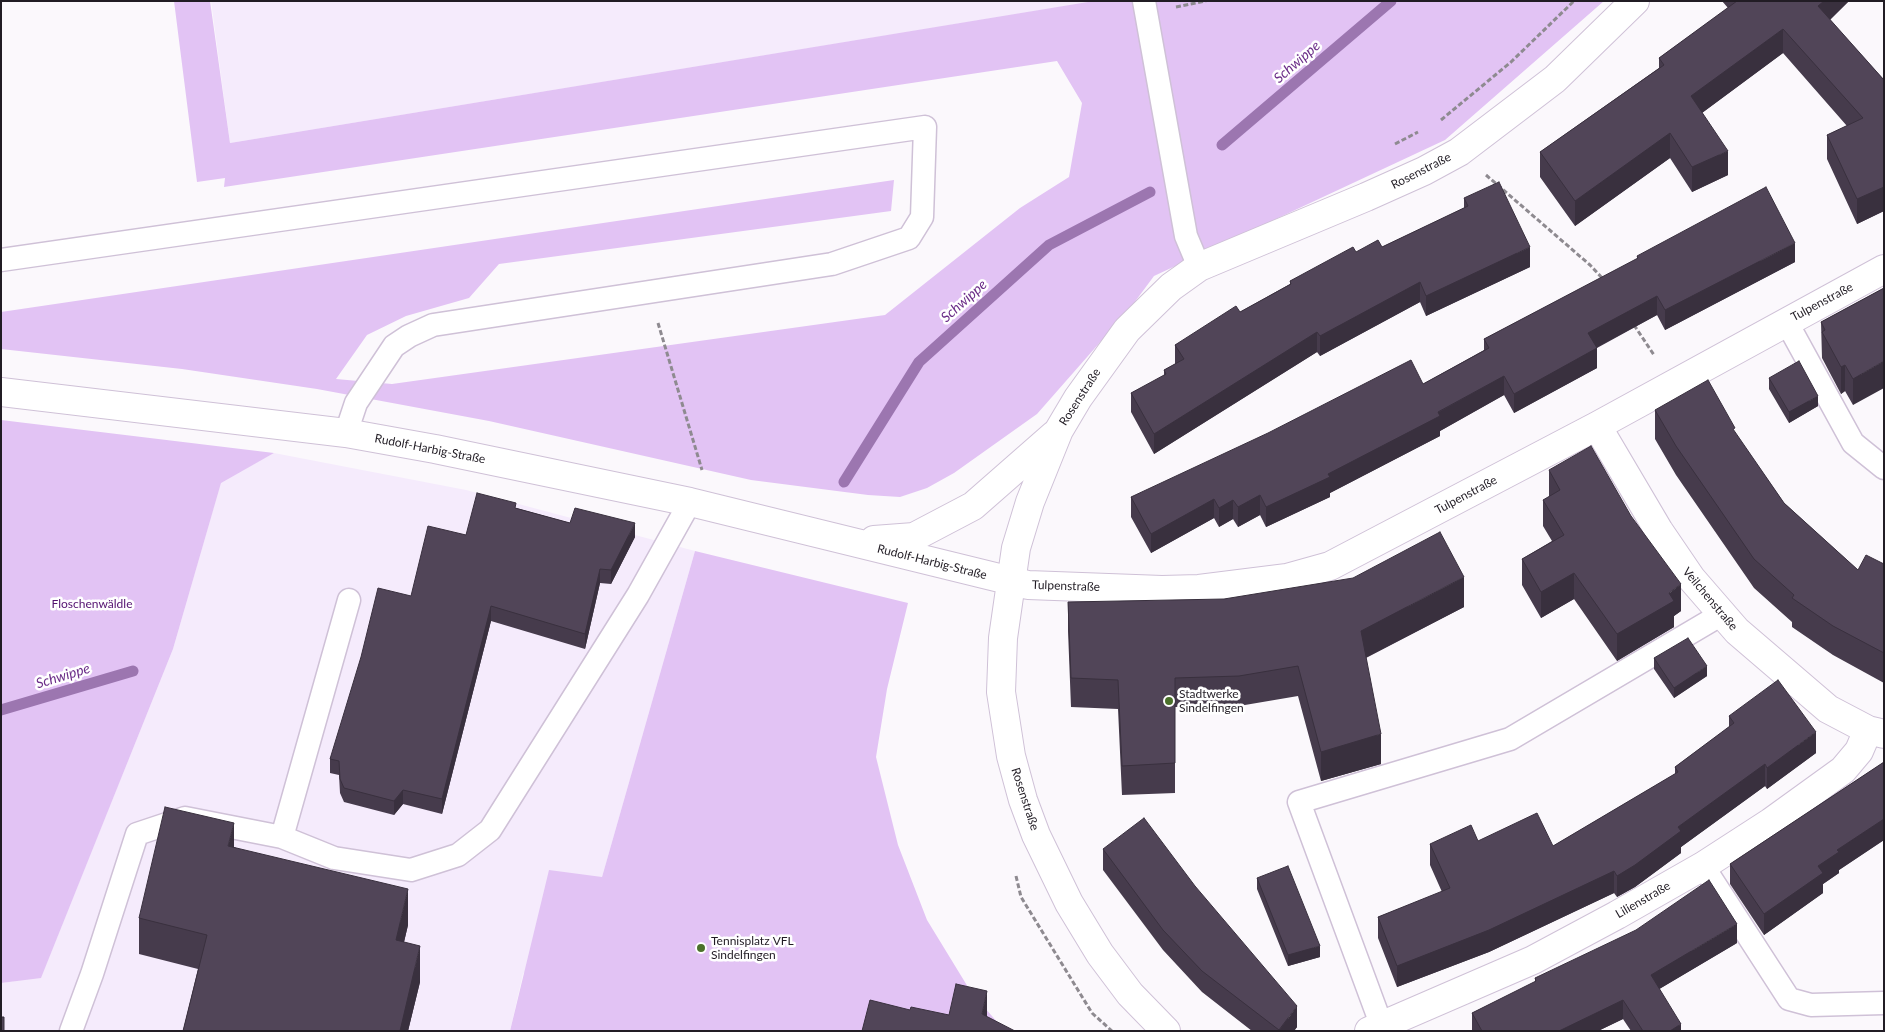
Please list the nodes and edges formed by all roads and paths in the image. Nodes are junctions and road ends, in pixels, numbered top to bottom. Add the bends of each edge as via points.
1 (1144, 1) edge
2 (1635, 1) edge
3 (1459, 152) junction
4 (1, 260) edge
5 (1200, 267) junction
6 (1884, 269) edge
7 (1608, 284) edge
8 (648, 292) junction
9 (1630, 317) edge
10 (1786, 321) junction
11 (1673, 384) junction
12 (1, 392) edge
13 (1597, 426) junction
14 (1059, 430) junction
15 (346, 433) junction
16 (1884, 468) edge
17 (704, 475) dead end
18 (690, 502) junction
19 (852, 542) junction
20 (1011, 581) junction
21 (349, 600) dead end
22 (1722, 614) junction
23 (1876, 732) edge
24 (282, 837) junction
25 (1703, 866) junction
26 (1884, 1003) edge
27 (1375, 1027) edge
28 (71, 1031) edge
29 (1166, 1031) edge

1 - 5 lane via 1186,236
2 - 3 street, Rosenstraße via 1555,79
3 - 5 street, Rosenstraße via 1366,197
3 - 7 path
4 - 8 lane via 925,127 922,217 909,238 832,264
5 - 14 street, Rosenstraße via 1172,287 1127,330
6 - 10 street, Tulpenstraße
8 - 15 lane via 458,320 433,325 409,336 394,346 356,403
8 - 17 path
9 - 11 path
10 - 11 street, Tulpenstraße
10 - 16 lane via 1853,443
11 - 13 street, Tulpenstraße
12 - 15 street, Rudolf-Harbig-Straße
13 - 20 street, Tulpenstraße via 1367,548 1330,566 1296,575 1245,585 1162,590 1028,585
13 - 22 street, Veilchenstraße via 1659,531 1691,578
14 - 19 street, Rudolf-Harbig-Straße via 972,506 914,537
14 - 20 street, Rosenstraße via 1030,502 1016,548
15 - 18 street, Rudolf-Harbig-Straße
18 - 19 street, Rudolf-Harbig-Straße
18 - 24 lane via 638,596 490,830 458,855 411,870 334,858
19 - 20 street, Rudolf-Harbig-Straße
20 - 29 street, Rosenstraße via 1003,638 1002,692 1011,756 1023,800 1069,903 1100,954 1130,994
21 - 24 lane
22 - 23 street, Veilchenstraße via 1737,632 1828,708
22 - 27 lane via 1510,739 1299,802
23 - 25 street, Lilienstraße via 1842,770
24 - 28 lane via 185,818 137,834
25 - 26 lane via 1789,1000 1811,1005
25 - 27 street, Lilienstraße via 1533,960

